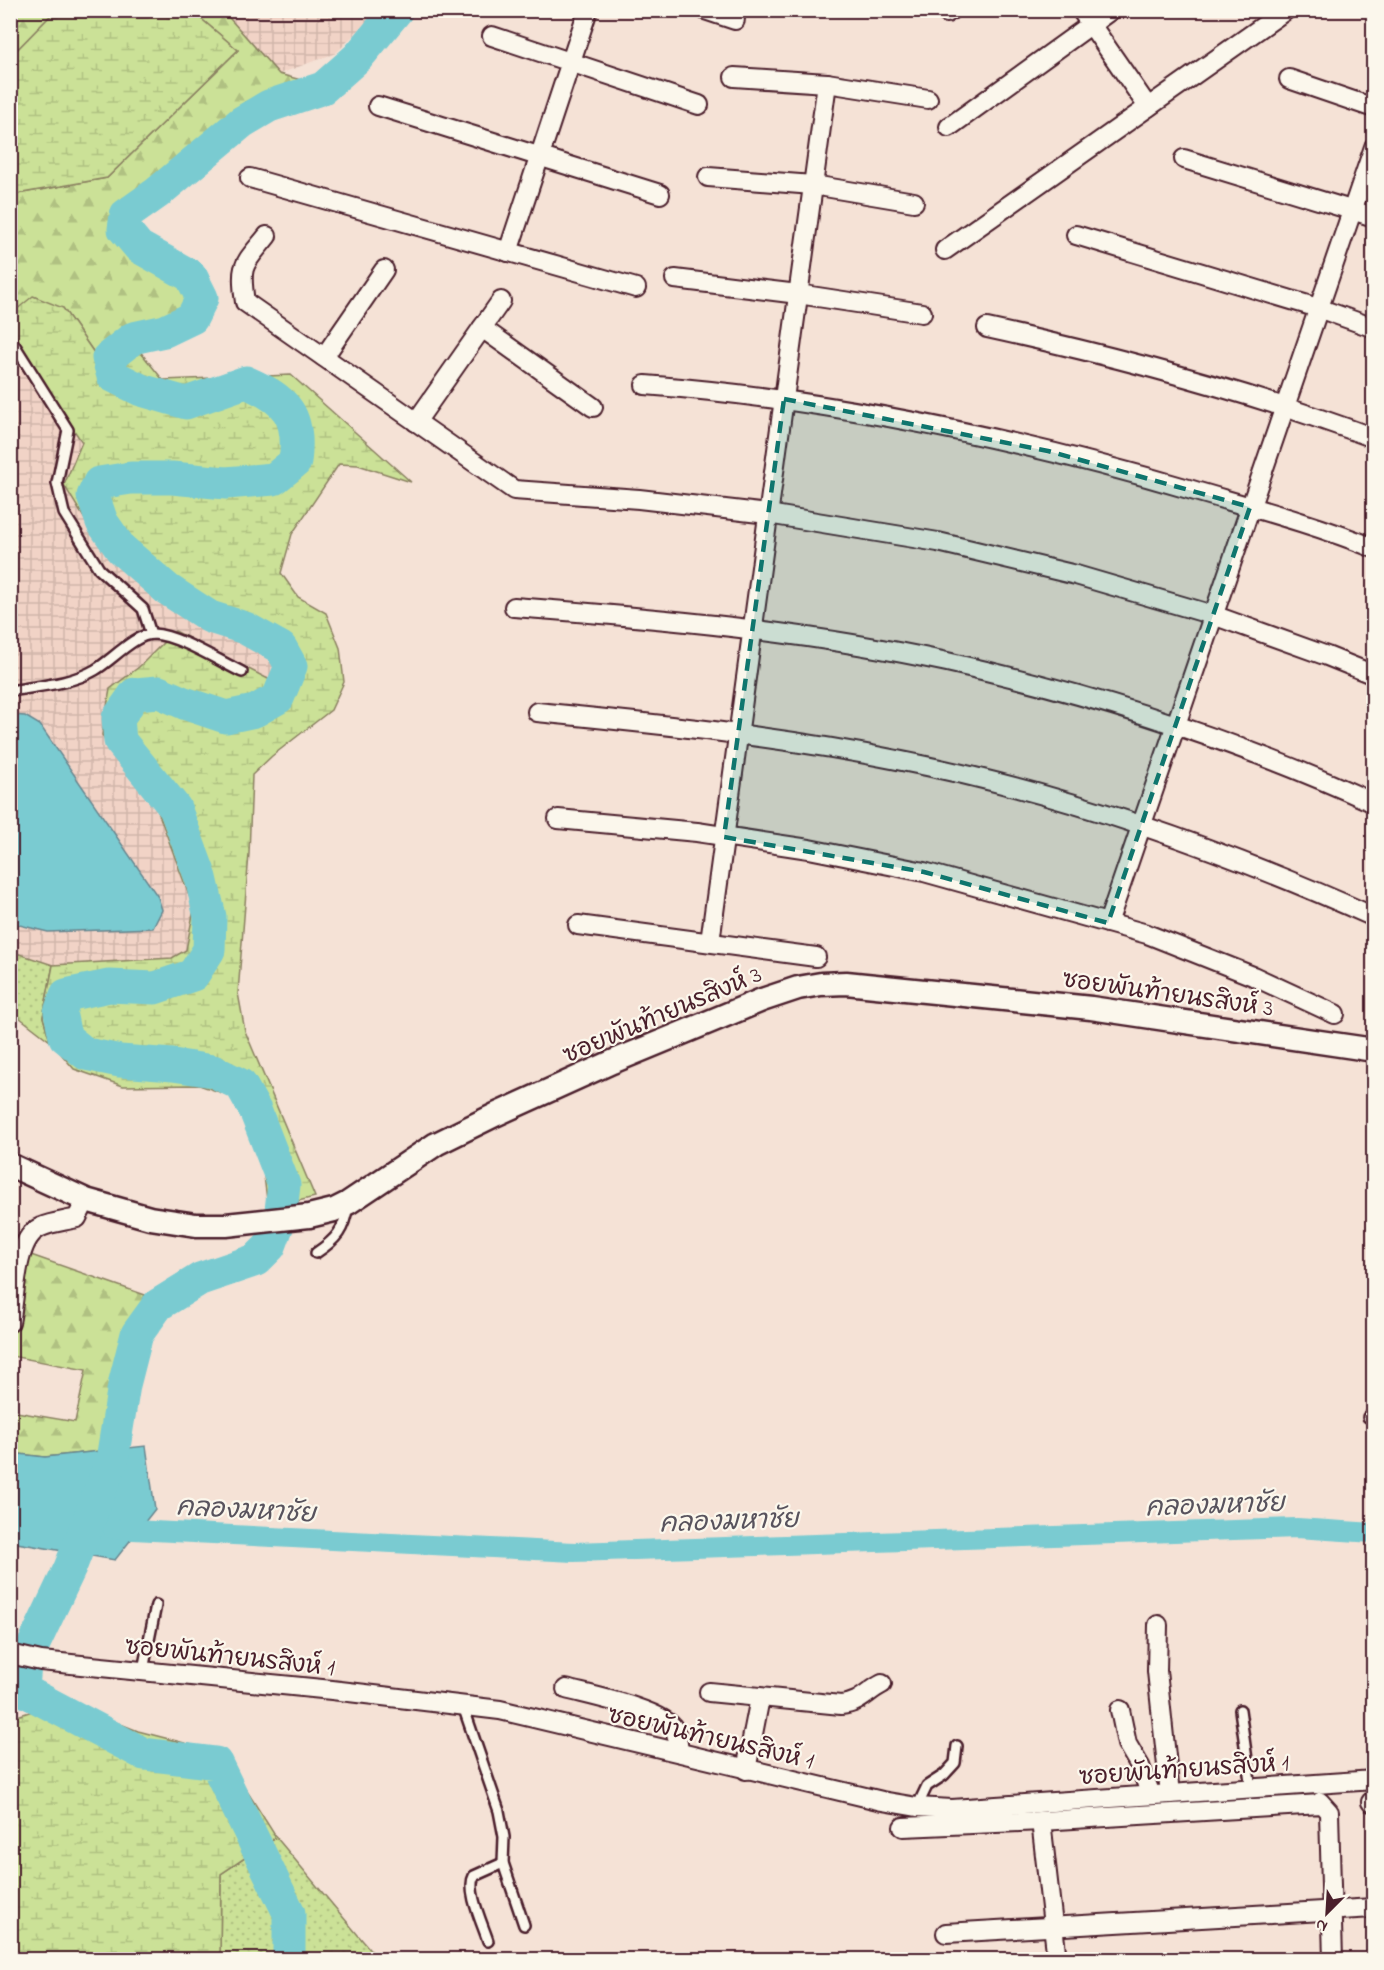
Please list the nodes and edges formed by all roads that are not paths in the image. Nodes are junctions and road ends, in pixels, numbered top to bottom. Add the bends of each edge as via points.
1 (588, 10) edge
2 (705, 10) edge
3 (1111, 10) edge
4 (1286, 10) edge
5 (1086, 18) edge
6 (735, 21) dead end
7 (492, 36) dead end
8 (571, 63) junction
9 (734, 77) dead end
10 (1289, 79) dead end
11 (827, 83) junction
12 (928, 99) dead end
13 (699, 105) dead end
14 (378, 106) dead end
15 (1148, 107) junction
16 (1374, 108) edge
17 (949, 127) dead end
18 (1374, 147) edge
19 (540, 157) junction
20 (1184, 159) dead end
21 (708, 177) dead end
22 (250, 178) dead end
23 (813, 185) junction
24 (660, 194) dead end
25 (914, 202) dead end
26 (1352, 209) junction
27 (1374, 216) edge
28 (1076, 235) dead end
29 (267, 236) dead end
30 (945, 250) dead end
31 (508, 252) junction
32 (384, 270) dead end
33 (675, 279) dead end
34 (636, 288) dead end
35 (798, 294) junction
36 (501, 301) dead end
37 (1318, 308) junction
38 (922, 313) dead end
39 (482, 328) junction
40 (987, 328) dead end
41 (1374, 328) edge
42 (10, 338) edge
43 (324, 357) junction
44 (645, 385) dead end
45 (784, 399) junction
46 (593, 407) dead end
47 (1284, 408) junction
48 (416, 422) junction
49 (1374, 438) edge
50 (1250, 507) junction
51 (768, 514) junction
52 (1374, 548) edge
53 (514, 607) dead end
54 (1214, 615) junction
55 (752, 630) junction
56 (151, 634) junction
57 (242, 672) dead end
58 (1374, 675) edge
59 (10, 691) edge
60 (537, 712) dead end
61 (1175, 726) junction
62 (738, 734) junction
63 (1374, 803) edge
64 (558, 819) dead end
65 (1142, 824) junction
66 (724, 837) junction
67 (1374, 917) edge
68 (1108, 923) junction
69 (578, 925) dead end
70 (710, 942) junction
71 (816, 957) dead end
72 (1335, 1014) dead end
73 (1374, 1050) edge
74 (10, 1165) edge
75 (86, 1200) junction
76 (348, 1203) junction
77 (316, 1253) dead end
78 (10, 1322) edge
79 (156, 1605) dead end
80 (1158, 1625) dead end
81 (10, 1654) edge
82 (143, 1670) junction
83 (882, 1684) dead end
84 (566, 1689) dead end
85 (709, 1692) dead end
86 (760, 1698) junction
87 (463, 1706) junction
88 (1120, 1710) dead end
89 (1240, 1710) dead end
90 (957, 1746) dead end
91 (679, 1752) junction
92 (746, 1770) junction
93 (1374, 1780) edge
94 (1251, 1788) junction
95 (1170, 1794) junction
96 (1151, 1795) junction
97 (917, 1807) junction
98 (1041, 1821) junction
99 (903, 1827) dead end
100 (503, 1863) junction
101 (1374, 1908) edge
102 (1333, 1910) junction
103 (524, 1925) dead end
104 (1053, 1927) junction
105 (946, 1933) dead end
106 (488, 1941) dead end
107 (1057, 1959) edge
108 (1333, 1959) edge

1 - 8 street
2 - 6 street
3 - 5 street
4 - 15 street
5 - 15 street
5 - 17 street
7 - 8 street
8 - 13 street
8 - 19 street
9 - 11 street
10 - 16 street
11 - 12 street
11 - 23 street
14 - 19 street
15 - 30 street
18 - 26 street
19 - 24 street
19 - 31 street
20 - 26 street
21 - 23 street
22 - 31 street
23 - 25 street
23 - 35 street
26 - 27 street
26 - 37 street
28 - 37 street
29 - 43 street via 243,266 245,302
31 - 34 street
32 - 43 street
33 - 35 street
35 - 38 street
35 - 45 street
36 - 39 street
37 - 41 street
37 - 47 street
39 - 46 street
39 - 48 street
40 - 47 street via 1134,364
42 - 56 lane via 68,430 57,483 64,513 99,569 144,609
43 - 48 street
44 - 45 street
45 - 50 street via 1048,451
45 - 51 street
47 - 49 street
47 - 50 street
48 - 51 street via 514,490
50 - 52 street
50 - 54 street
51 - 54 street via 938,542 1076,575
51 - 55 street
53 - 55 street
54 - 58 street
54 - 61 street
55 - 61 street via 947,662
55 - 62 street
56 - 57 lane via 169,637
56 - 59 lane via 84,676
60 - 62 street
61 - 63 street via 1290,767
61 - 65 street
62 - 65 street via 898,760 1068,801
62 - 66 street
64 - 66 street
65 - 67 street via 1278,875
65 - 68 street
66 - 68 street via 924,872
66 - 70 street
68 - 72 street via 1190,950
69 - 70 street
70 - 71 street
73 - 76 street, ซอยพันท้ายนรสิงห์ 3 via 1091,1008 858,984 821,984 762,1000 495,1115 436,1144
74 - 75 street, ซอยพันท้ายนรสิงห์ 3
75 - 76 street, ซอยพันท้ายนรสิงห์ 3 via 150,1218 196,1225 309,1216
75 - 78 street via 77,1218 39,1227 28,1239 18,1264
76 - 77 lane via 345,1223 338,1235
79 - 82 lane
80 - 95 street via 1157,1671
81 - 82 street, ซอยพันท้ายนรสิงห์ 1 via 41,1661
82 - 87 street, ซอยพันท้ายนรสิงห์ 1
83 - 86 street via 854,1704
84 - 91 street via 669,1722 676,1730
85 - 86 street
86 - 92 street
87 - 91 street, ซอยพันท้ายนรสิงห์ 1 via 500,1710
87 - 100 lane via 499,1811
88 - 96 street via 1127,1744
89 - 94 lane
90 - 97 lane via 955,1763 927,1786
91 - 92 street, ซอยพันท้ายนรสิงห์ 1
92 - 97 street, ซอยพันท้ายนรสิงห์ 1
93 - 94 street, ซอยพันท้ายนรสิงห์ 1
94 - 95 street, ซอยพันท้ายนรสิงห์ 1
95 - 96 street, ซอยพันท้ายนรสิงห์ 1
96 - 97 street, ซอยพันท้ายนรสิงห์ 1 via 951,1809
98 - 99 street
98 - 102 street via 1320,1802 1329,1812
98 - 104 street
100 - 103 lane
100 - 106 lane via 471,1880
101 - 102 street
102 - 104 street
102 - 108 street
104 - 105 street
104 - 107 street

